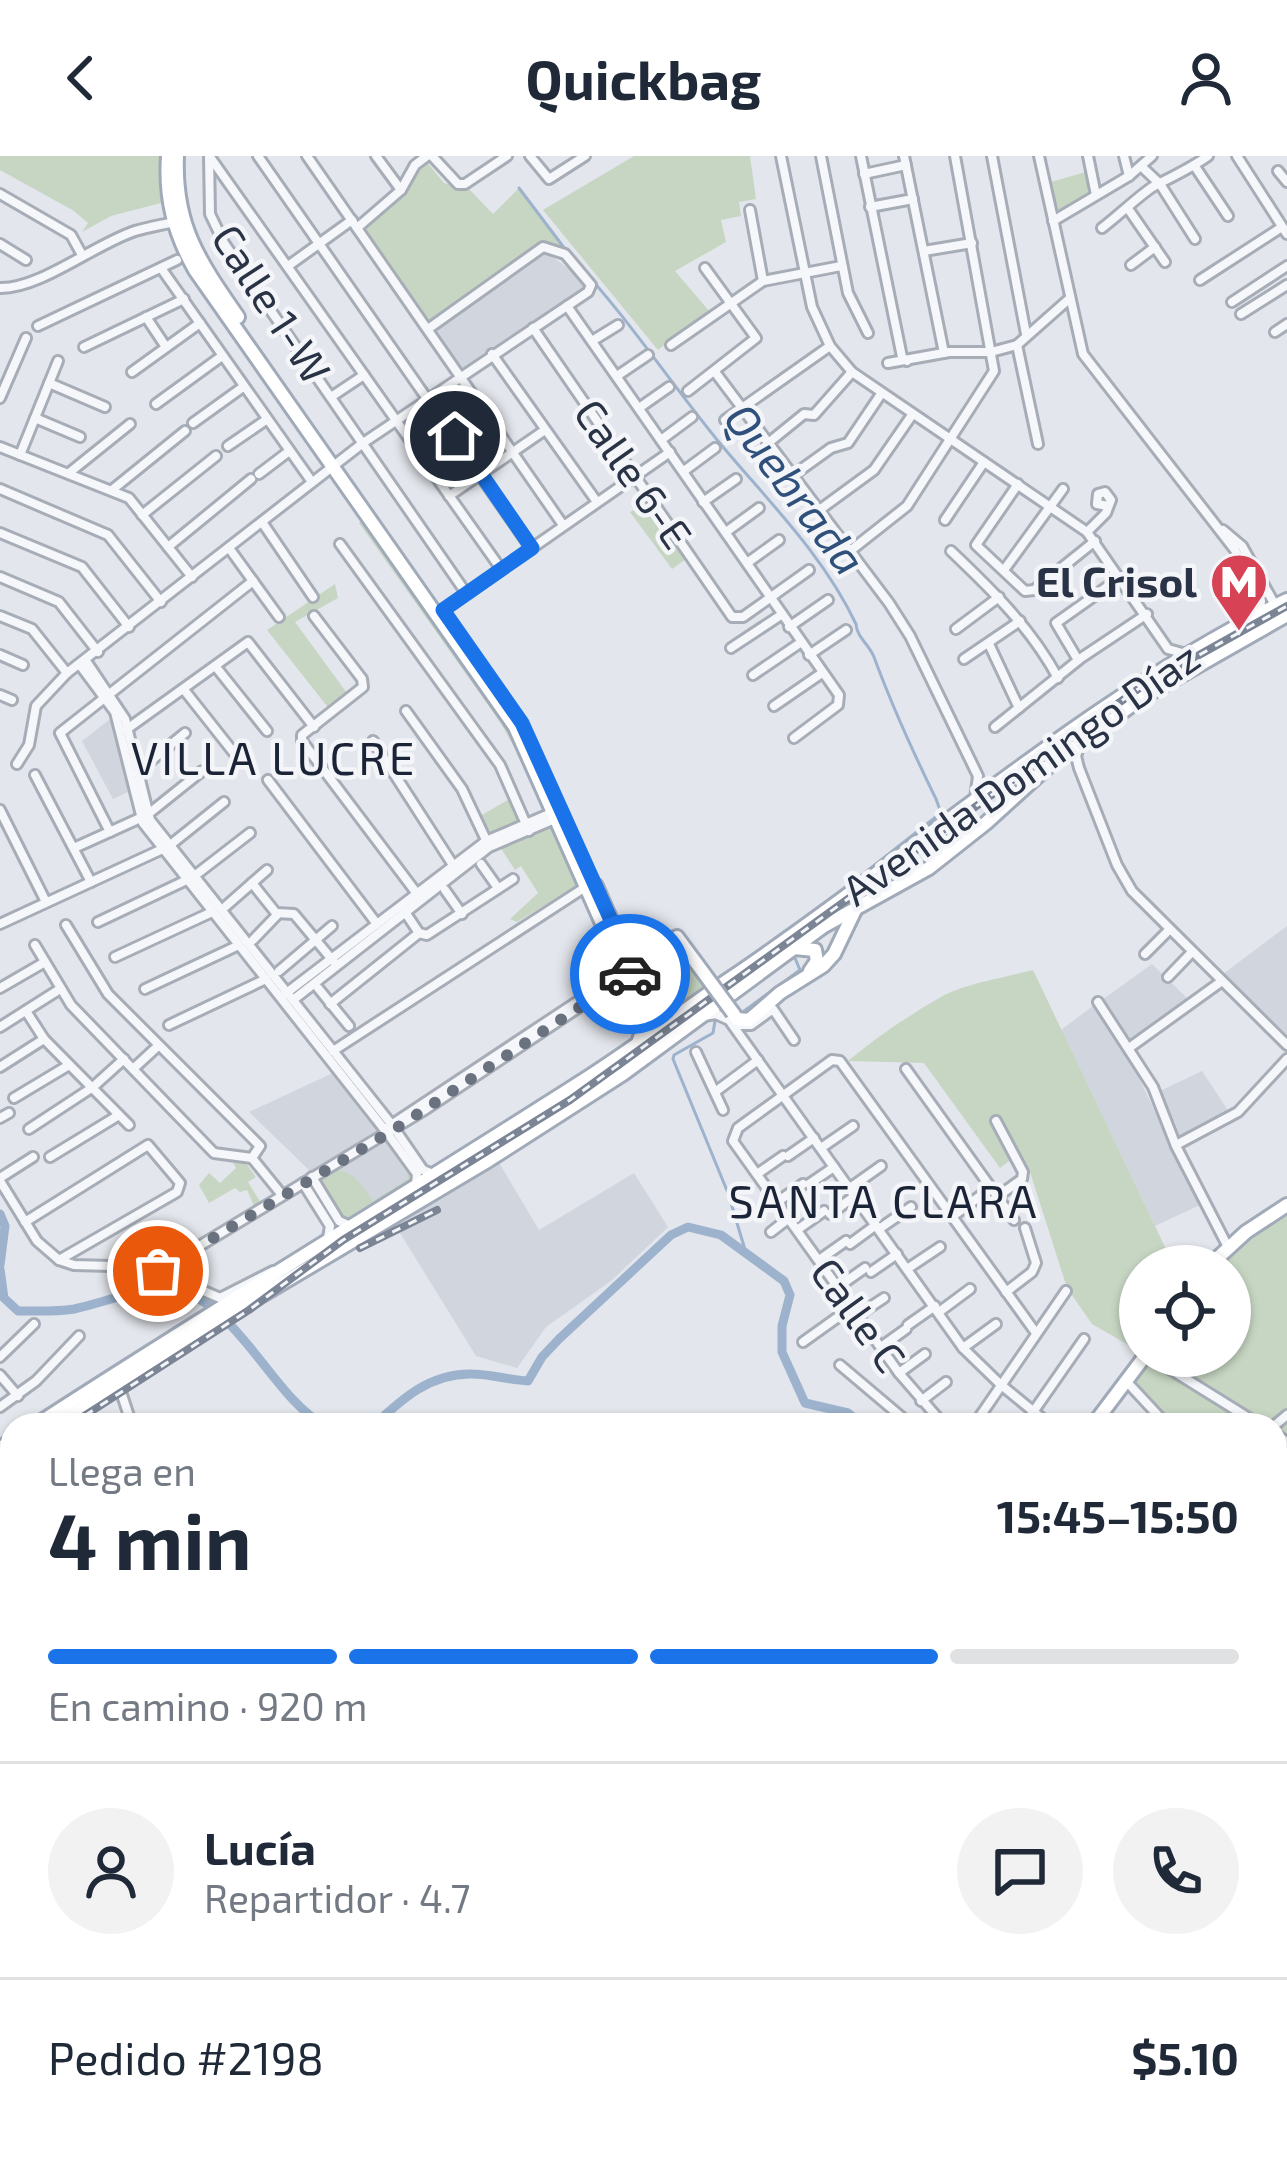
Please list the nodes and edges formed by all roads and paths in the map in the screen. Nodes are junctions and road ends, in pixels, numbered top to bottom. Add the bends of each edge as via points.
1 (172, 156) edge
2 (209, 156) edge
3 (258, 156) edge
4 (307, 156) edge
5 (376, 156) edge
6 (429, 156) edge
7 (507, 156) edge
8 (530, 156) edge
9 (585, 156) edge
10 (781, 156) edge
11 (821, 156) edge
12 (861, 156) edge
13 (956, 156) edge
14 (992, 156) edge
15 (1040, 156) edge
16 (1088, 156) edge
17 (1124, 156) edge
18 (1152, 156) edge
19 (1208, 156) edge
20 (1240, 157) edge
21 (905, 161) edge
22 (1194, 165) junction
23 (1142, 167) junction
24 (1278, 171) dead end
25 (864, 174) junction
26 (1129, 176) junction
27 (1287, 182) edge
28 (1160, 184) junction
29 (400, 190) junction
30 (0, 194) edge
31 (1096, 195) junction
32 (913, 199) junction
33 (870, 207) junction
34 (1129, 210) junction
35 (751, 211) dead end
36 (1228, 216) dead end
37 (1053, 221) junction
38 (177, 222) junction
39 (357, 227) junction
40 (1102, 227) dead end
41 (1285, 230) edge
42 (1195, 239) dead end
43 (972, 243) junction
44 (0, 244) edge
45 (319, 244) junction
46 (1155, 247) junction
47 (924, 251) junction
48 (82, 255) junction
49 (26, 260) dead end
50 (177, 260) dead end
51 (1165, 262) dead end
52 (1131, 265) dead end
53 (288, 266) junction
54 (841, 266) junction
55 (1287, 266) edge
56 (161, 268) junction
57 (705, 268) dead end
58 (803, 272) junction
59 (1200, 280) dead end
60 (763, 281) junction
61 (1287, 285) edge
62 (0, 288) edge
63 (184, 299) junction
64 (1070, 299) junction
65 (732, 302) junction
66 (1232, 302) dead end
67 (567, 306) junction
68 (1241, 314) dead end
69 (146, 317) junction
70 (200, 323) junction
71 (1287, 324) edge
72 (618, 325) dead end
73 (38, 326) dead end
74 (533, 328) junction
75 (428, 329) junction
76 (1275, 332) dead end
77 (868, 333) dead end
78 (1026, 334) junction
79 (26, 338) dead end
80 (592, 341) junction
81 (671, 345) dead end
82 (1017, 345) junction
83 (84, 346) dead end
84 (830, 346) junction
85 (166, 347) junction
86 (991, 352) junction
87 (944, 353) junction
88 (492, 354) junction
89 (648, 355) dead end
90 (222, 356) junction
91 (58, 361) dead end
92 (907, 362) junction
93 (888, 363) dead end
94 (132, 372) dead end
95 (715, 372) junction
96 (852, 373) junction
97 (364, 375) junction
98 (460, 376) junction
99 (616, 376) junction
100 (49, 383) junction
101 (243, 387) junction
102 (669, 387) dead end
103 (688, 391) dead end
104 (880, 394) junction
105 (331, 397) junction
106 (0, 398) edge
107 (429, 398) junction
108 (156, 404) dead end
109 (105, 406) dead end
110 (639, 408) junction
111 (740, 409) junction
112 (912, 415) junction
113 (692, 417) dead end
114 (35, 418) junction
115 (266, 420) junction
116 (725, 420) dead end
117 (396, 421) junction
118 (193, 423) dead end
119 (130, 424) dead end
120 (545, 430) junction
121 (185, 431) dead end
122 (80, 436) dead end
123 (661, 440) junction
124 (951, 440) junction
125 (363, 443) junction
126 (767, 443) junction
127 (1038, 444) dead end
128 (229, 446) dead end
129 (0, 447) edge
130 (715, 448) dead end
131 (288, 452) junction
132 (514, 452) junction
133 (670, 452) junction
134 (20, 455) junction
135 (217, 456) dead end
136 (984, 462) junction
137 (336, 464) junction
138 (684, 471) junction
139 (68, 474) junction
140 (481, 474) junction
141 (635, 476) junction
142 (792, 476) junction
143 (736, 479) dead end
144 (310, 484) junction
145 (1018, 484) junction
146 (0, 489) edge
147 (1063, 489) dead end
148 (110, 490) junction
149 (449, 496) junction
150 (597, 502) junction
151 (703, 502) junction
152 (1050, 505) junction
153 (1108, 506) dead end
154 (759, 508) dead end
155 (818, 511) junction
156 (142, 515) junction
157 (945, 520) dead end
158 (262, 522) junction
159 (563, 525) junction
160 (726, 532) junction
161 (1087, 532) junction
162 (0, 533) edge
163 (779, 540) dead end
164 (1096, 541) junction
165 (340, 544) dead end
166 (168, 547) junction
167 (229, 548) junction
168 (532, 548) junction
169 (850, 551) junction
170 (952, 551) dead end
171 (747, 562) junction
172 (500, 569) junction
173 (808, 570) dead end
174 (1003, 570) junction
175 (0, 577) edge
176 (192, 577) junction
177 (1121, 577) junction
178 (1254, 578) junction
179 (253, 581) junction
180 (466, 593) junction
181 (313, 597) dead end
182 (770, 597) junction
183 (999, 597) junction
184 (828, 600) dead end
185 (160, 602) junction
186 (1283, 607) edge
187 (443, 610) junction
188 (1147, 614) junction
189 (1259, 614) junction
190 (781, 615) junction
191 (0, 616) edge
192 (314, 616) dead end
193 (279, 617) dead end
194 (1020, 620) junction
195 (129, 627) junction
196 (789, 627) junction
197 (956, 629) dead end
198 (846, 630) dead end
199 (800, 643) junction
200 (989, 644) junction
201 (731, 648) dead end
202 (1168, 649) junction
203 (98, 652) junction
204 (1193, 652) junction
205 (0, 655) edge
206 (809, 655) junction
207 (964, 659) dead end
208 (1078, 660) junction
209 (83, 663) junction
210 (23, 664) dead end
211 (216, 667) junction
212 (1158, 672) junction
213 (67, 673) junction
214 (822, 673) junction
215 (753, 675) dead end
216 (1058, 678) junction
217 (184, 691) junction
218 (0, 694) edge
219 (108, 695) junction
220 (13, 700) dead end
221 (774, 706) dead end
222 (1019, 708) junction
223 (406, 711) dead end
224 (314, 727) junction
225 (995, 727) dead end
226 (125, 730) junction
227 (267, 731) dead end
228 (185, 733) dead end
229 (1089, 736) junction
230 (794, 738) dead end
231 (373, 741) dead end
232 (234, 753) dead end
233 (1052, 763) junction
234 (17, 764) dead end
235 (1079, 768) junction
236 (202, 771) dead end
237 (35, 775) dead end
238 (134, 775) junction
239 (978, 776) junction
240 (268, 780) dead end
241 (1002, 783) junction
242 (975, 800) junction
243 (224, 802) dead end
244 (0, 810) edge
245 (998, 812) junction
246 (559, 814) junction
247 (144, 816) junction
248 (0, 822) edge
249 (527, 827) junction
250 (110, 832) junction
251 (250, 833) dead end
252 (10, 835) junction
253 (488, 844) junction
254 (165, 847) junction
255 (74, 848) junction
256 (481, 864) dead end
257 (455, 868) junction
258 (267, 870) dead end
259 (190, 878) junction
260 (513, 878) dead end
261 (91, 882) junction
262 (252, 884) junction
263 (590, 884) junction
264 (499, 888) junction
265 (856, 888) junction
266 (445, 890) dead end
267 (419, 896) junction
268 (46, 902) junction
269 (862, 903) junction
270 (219, 909) junction
271 (402, 909) junction
272 (279, 913) junction
273 (462, 914) junction
274 (98, 922) dead end
275 (0, 924) edge
276 (66, 925) dead end
277 (332, 926) dead end
278 (379, 927) junction
279 (1169, 930) junction
280 (419, 934) junction
281 (676, 937) joint
282 (315, 939) junction
283 (246, 942) junction
284 (35, 944) dead end
285 (663, 948) junction
286 (792, 949) junction
287 (688, 951) junction
288 (1192, 952) junction
289 (1145, 954) dead end
290 (115, 957) dead end
291 (45, 962) junction
292 (334, 962) junction
293 (633, 965) junction
294 (272, 975) junction
295 (1168, 977) dead end
296 (800, 980) junction
297 (1222, 981) junction
298 (746, 982) junction
299 (0, 988) edge
300 (318, 988) dead end
301 (61, 989) junction
302 (146, 989) dead end
303 (287, 998) junction
304 (1098, 1002) dead end
305 (330, 1004) junction
306 (26, 1011) junction
307 (679, 1011) junction
308 (702, 1016) junction
309 (732, 1019) junction
310 (756, 1022) junction
311 (169, 1025) dead end
312 (349, 1026) dead end
313 (0, 1027) edge
314 (44, 1039) junction
315 (794, 1040) dead end
316 (638, 1042) junction
317 (1287, 1045) edge
318 (158, 1046) junction
319 (748, 1047) junction
320 (1129, 1048) junction
321 (696, 1052) dead end
322 (330, 1053) junction
323 (124, 1059) junction
324 (1287, 1059) edge
325 (758, 1060) junction
326 (69, 1065) junction
327 (0, 1067) edge
328 (133, 1069) junction
329 (906, 1070) dead end
330 (93, 1087) junction
331 (715, 1092) junction
332 (783, 1096) junction
333 (14, 1098) dead end
334 (723, 1110) dead end
335 (119, 1115) junction
336 (996, 1121) dead end
337 (129, 1125) dead end
338 (853, 1126) dead end
339 (29, 1129) dead end
340 (388, 1130) junction
341 (814, 1138) junction
342 (1176, 1145) junction
343 (821, 1148) junction
344 (33, 1157) dead end
345 (50, 1157) dead end
346 (252, 1158) junction
347 (881, 1166) dead end
348 (834, 1167) junction
349 (435, 1173) junction
350 (757, 1174) junction
351 (0, 1179) edge
352 (308, 1180) junction
353 (415, 1186) junction
354 (853, 1192) junction
355 (994, 1193) junction
356 (282, 1196) junction
357 (777, 1202) junction
358 (910, 1207) dead end
359 (1285, 1211) edge
360 (953, 1216) junction
361 (789, 1218) junction
362 (1014, 1220) dead end
363 (25, 1222) junction
364 (356, 1223) junction
365 (877, 1227) junction
366 (1025, 1228) dead end
367 (797, 1230) junction
368 (771, 1232) dead end
369 (325, 1242) junction
370 (1227, 1245) edge
371 (1231, 1245) edge
372 (940, 1247) dead end
373 (896, 1254) junction
374 (59, 1260) junction
375 (819, 1260) junction
376 (907, 1269) junction
377 (158, 1271) junction
378 (278, 1271) junction
379 (838, 1287) junction
380 (970, 1289) dead end
381 (1066, 1291) dead end
382 (1006, 1292) junction
383 (884, 1298) dead end
384 (232, 1306) junction
385 (937, 1310) junction
386 (855, 1311) junction
387 (34, 1324) dead end
388 (205, 1324) junction
389 (995, 1324) dead end
390 (1036, 1333) junction
391 (79, 1336) dead end
392 (1084, 1339) dead end
393 (803, 1342) dead end
394 (881, 1347) junction
395 (963, 1348) junction
396 (925, 1354) dead end
397 (0, 1357) edge
398 (840, 1365) dead end
399 (899, 1373) junction
400 (0, 1375) edge
401 (1131, 1377) edge
402 (1181, 1377) edge
403 (946, 1382) dead end
404 (1127, 1382) junction
405 (119, 1384) junction
406 (1000, 1384) junction
407 (17, 1396) junction
408 (921, 1401) junction
409 (0, 1407) edge
410 (1034, 1412) joint
411 (56, 1413) edge
412 (75, 1413) edge
413 (128, 1413) edge
414 (897, 1413) edge
415 (931, 1413) edge
416 (982, 1413) edge
417 (1105, 1413) edge
418 (1157, 1413) edge
419 (1240, 1413) edge

1 - 38 main road
2 - 53 street
2 - 105 street, Calle 1-W via 210,214 224,243
3 - 45 street
4 - 39 street
5 - 29 street
6 - 7 street via 452,182 465,184
6 - 29 street
8 - 9 street via 549,179
10 - 58 street
11 - 54 street
12 - 25 street
13 - 43 street
14 - 78 street
15 - 37 street
16 - 31 street
17 - 26 street
18 - 23 street
19 - 22 street
20 - 41 street
21 - 25 street
21 - 32 street
22 - 28 street
22 - 36 street
23 - 26 street
23 - 28 street
24 - 27 street
25 - 33 street
26 - 31 street
28 - 34 street
28 - 42 street
29 - 39 street
30 - 48 street via 71,235
31 - 37 street
32 - 33 street
32 - 47 street
33 - 92 street
34 - 40 street
34 - 46 street
35 - 60 street
37 - 64 street
38 - 48 street
38 - 137 main road
39 - 45 street
39 - 75 street
41 - 59 street
43 - 47 street
43 - 86 street
44 - 49 street
45 - 53 street
45 - 107 street
46 - 51 street
46 - 52 street
47 - 87 street
48 - 62 street
50 - 56 street
53 - 97 street
54 - 58 street
54 - 77 street
55 - 66 street
56 - 63 street
56 - 73 street
57 - 65 street
58 - 60 street
58 - 84 street
60 - 65 street
61 - 68 street
63 - 69 street
63 - 70 street
64 - 78 street
64 - 178 street via 1091,368
65 - 81 street
65 - 95 street via 756,340
67 - 74 street
67 - 75 street via 591,288 565,254 543,247
67 - 80 street
69 - 83 street
69 - 85 street
70 - 85 street
70 - 90 street
71 - 76 street
72 - 80 street
74 - 88 street
74 - 141 street, Calle 6-E
75 - 98 street
78 - 82 street
79 - 106 street
80 - 99 street
82 - 86 street
82 - 127 street
84 - 96 street
84 - 111 street
85 - 94 street
86 - 87 street
86 - 124 street via 992,379
87 - 92 street
88 - 98 street
88 - 120 street
89 - 99 street
90 - 101 street
90 - 108 street
91 - 100 street
92 - 93 street
95 - 103 street
95 - 111 street
96 - 104 street
96 - 126 street via 814,415
97 - 105 street
97 - 117 street
98 - 107 street
98 - 132 street
99 - 110 street
100 - 109 street
100 - 114 street
101 - 115 street
101 - 118 street
102 - 110 street
104 - 112 street
104 - 142 street via 848,443
105 - 125 street, Calle 1-W
107 - 117 street
107 - 140 street
110 - 123 street
111 - 116 street
111 - 126 street
112 - 124 street
112 - 155 street via 874,470
113 - 123 street
114 - 122 street
114 - 134 street
115 - 128 street
115 - 131 street
117 - 125 street
117 - 149 street
119 - 139 street
120 - 132 street
120 - 150 street
121 - 148 street
123 - 133 street
124 - 136 street
124 - 169 street via 908,506
125 - 137 street
125 - 180 street, Calle 1-W
126 - 142 street
129 - 134 street
130 - 138 street
131 - 144 street
131 - 166 street
132 - 140 street
132 - 159 street
133 - 138 street
133 - 141 street
134 - 139 street
135 - 156 street
136 - 145 street
136 - 157 street
137 - 144 street
137 - 187 main road
137 - 246 main road via 515,727
138 - 151 street
139 - 148 street
140 - 149 street
140 - 168 street
141 - 150 street
141 - 182 street, Calle 6-E via 734,618
142 - 155 street
143 - 151 street
144 - 158 street
145 - 152 street
145 - 174 street via 976,545
146 - 185 street via 108,535
147 - 152 street
148 - 156 street
149 - 172 street
150 - 159 street
151 - 160 street
152 - 161 street
152 - 174 street
153 - 161 street
154 - 160 street
155 - 169 street
156 - 166 street
158 - 167 street
158 - 181 street
159 - 168 street
160 - 171 street
161 - 164 street
162 - 195 street via 82,566
163 - 171 street
164 - 174 street via 1034,590
164 - 177 street
165 - 249 street via 500,764
166 - 176 street
167 - 176 street
167 - 179 street
168 - 172 street
169 - 239 street via 910,636
170 - 183 street
171 - 182 street
172 - 180 street
173 - 182 street
175 - 203 street via 59,602
176 - 185 street
177 - 188 street
177 - 208 street via 1059,619
178 - 186 street
178 - 189 street
179 - 193 street
179 - 219 street
180 - 187 street
182 - 190 street
183 - 194 street
183 - 197 street
184 - 196 street
185 - 195 street
186 - 189 main road, Avenida Domingo Díaz
186 - 229 main road, Avenida Domingo Díaz
187 - 246 main road via 522,723
188 - 202 street
188 - 208 street
189 - 204 main road, Avenida Domingo Díaz
190 - 196 street
190 - 201 street
191 - 213 street via 32,629
192 - 224 street via 363,687
194 - 200 street
194 - 216 street
195 - 203 street
196 - 199 street
198 - 206 street
199 - 206 street
199 - 215 street
200 - 207 street
200 - 222 street
202 - 204 street
202 - 212 street
203 - 209 street
204 - 212 main road, Avenida Domingo Díaz
205 - 210 street
206 - 214 street
208 - 216 street
209 - 213 street
209 - 219 street
211 - 217 street
211 - 224 street via 248,642
211 - 227 street
212 - 241 main road, Avenida Domingo Díaz
213 - 234 street via 36,706
214 - 221 street
214 - 230 street via 838,705
216 - 222 street
217 - 226 street
217 - 232 street
218 - 220 street
219 - 226 street
219 - 250 street via 60,736
222 - 225 street
223 - 253 street via 462,789
224 - 267 street via 302,741
226 - 238 street
228 - 238 street
229 - 233 main road, Avenida Domingo Díaz
229 - 235 street via 1076,751
231 - 257 street
233 - 235 street
233 - 245 main road, Avenida Domingo Díaz
235 - 279 street via 1117,865
236 - 247 street
237 - 255 street
238 - 247 street
239 - 241 street
239 - 242 street
240 - 278 street
241 - 242 main road, Avenida Domingo Díaz
242 - 245 main road via 938,833 939,844
242 - 265 main road, Avenida Domingo Díaz
243 - 254 street
244 - 252 street
245 - 269 main road, Avenida Domingo Díaz via 929,868
246 - 249 street
246 - 263 main road
247 - 250 street
247 - 254 street
248 - 252 street
249 - 253 street
250 - 255 street
251 - 259 street
252 - 268 street
253 - 257 street
254 - 259 street
254 - 261 street
255 - 261 street
256 - 264 street
257 - 267 street
258 - 262 street
259 - 270 street
259 - 274 street
260 - 264 street
261 - 268 street
262 - 270 street
262 - 272 street
263 - 293 main road
263 - 322 street
264 - 273 street
265 - 269 main road via 907,854 921,855 919,867
265 - 307 main road, Avenida Domingo Díaz
266 - 273 street
267 - 271 street
268 - 275 street
269 - 286 main road, Avenida Domingo Díaz
269 - 296 main road via 834,954
270 - 283 street
270 - 290 street
271 - 278 street
271 - 280 street
272 - 282 street via 294,914
272 - 283 street
273 - 280 street
276 - 318 street via 108,994
277 - 282 street
278 - 292 street
279 - 288 street
279 - 289 street
280 - 305 street
281 - 285 street
281 - 287 main road
282 - 292 street
282 - 294 street
283 - 294 street
283 - 302 street
284 - 291 street
285 - 287 street
285 - 293 street
286 - 296 main road via 809,947 817,956
286 - 298 main road, Avenida Domingo Díaz
287 - 309 main road, bridge
288 - 295 street
288 - 297 street
291 - 299 street
291 - 301 street
292 - 303 street
293 - 307 main road via 650,1004
293 - 316 main road via 644,1019
293 - 340 street
294 - 303 street
294 - 311 street
296 - 309 main road via 749,1020
297 - 317 street
297 - 320 street
298 - 308 main road, Avenida Domingo Díaz
298 - 309 street
300 - 305 street
301 - 306 street
301 - 323 street
303 - 322 street
304 - 320 street
305 - 312 street
306 - 313 street
306 - 314 street
307 - 316 main road, Avenida Domingo Díaz
308 - 309 street
308 - 384 main road, Avenida Domingo Díaz via 556,1118
309 - 310 street via 745,1027
309 - 319 street
310 - 315 street via 773,1009
310 - 319 street
314 - 326 street
314 - 327 street
316 - 349 main road, Avenida Domingo Díaz
318 - 328 street
318 - 346 street via 260,1146
319 - 325 street
320 - 342 street
321 - 331 street
322 - 340 street
323 - 328 street
323 - 330 street
324 - 342 street via 1238,1112
325 - 331 street
325 - 332 street
326 - 330 street
326 - 333 street
328 - 346 street via 214,1153
329 - 355 street
330 - 335 street
330 - 339 street
331 - 334 street
332 - 341 street
332 - 350 street, Calle C via 733,1136
332 - 360 street via 840,1060
335 - 337 street
335 - 345 street
336 - 355 street via 1023,1172
338 - 343 street
340 - 349 street
340 - 352 street
340 - 353 street via 417,1174
341 - 343 street
341 - 350 street
342 - 370 street
343 - 348 street
344 - 351 street
346 - 356 street
347 - 354 street
348 - 354 street
348 - 357 street
349 - 353 main road, Avenida Domingo Díaz
350 - 357 street, Calle C
351 - 363 street
352 - 356 street
352 - 364 street via 338,1222
352 - 369 street via 330,1226
353 - 364 main road, Avenida Domingo Díaz
354 - 365 street
354 - 367 street
355 - 360 street
355 - 362 street
356 - 377 street
357 - 361 street, Calle C
358 - 365 street
359 - 371 main road
360 - 382 street
361 - 367 street, Calle C
361 - 368 street
363 - 374 street
363 - 374 street via 148,1145 177,1192
364 - 369 main road, Avenida Domingo Díaz
365 - 373 street
365 - 375 street
366 - 382 street via 1036,1263
367 - 375 street, Calle C
369 - 378 main road, Avenida Domingo Díaz
372 - 376 street
373 - 376 street
373 - 379 street
374 - 377 street
375 - 379 street, Calle C
376 - 385 street
377 - 378 street via 220,1298
378 - 384 main road, Avenida Domingo Díaz
379 - 386 street, Calle C
380 - 385 street
381 - 390 street
382 - 390 street
383 - 386 street
384 - 388 main road, Avenida Domingo Díaz
385 - 394 street
385 - 395 street
386 - 393 street
386 - 394 street, Calle C
387 - 397 street
388 - 405 main road, Avenida Domingo Díaz
388 - 411 main road, Avenida Domingo Díaz
389 - 395 street
390 - 406 street
391 - 407 street
392 - 410 street
394 - 399 street, Calle C
395 - 406 street
396 - 399 street
398 - 414 street
399 - 408 street, Calle C
400 - 407 street
401 - 404 main road
402 - 419 street
403 - 408 street
404 - 417 main road
404 - 418 street
405 - 412 main road, Avenida Domingo Díaz
405 - 413 street
406 - 410 street
406 - 416 street
407 - 409 street
408 - 415 street, Calle C

